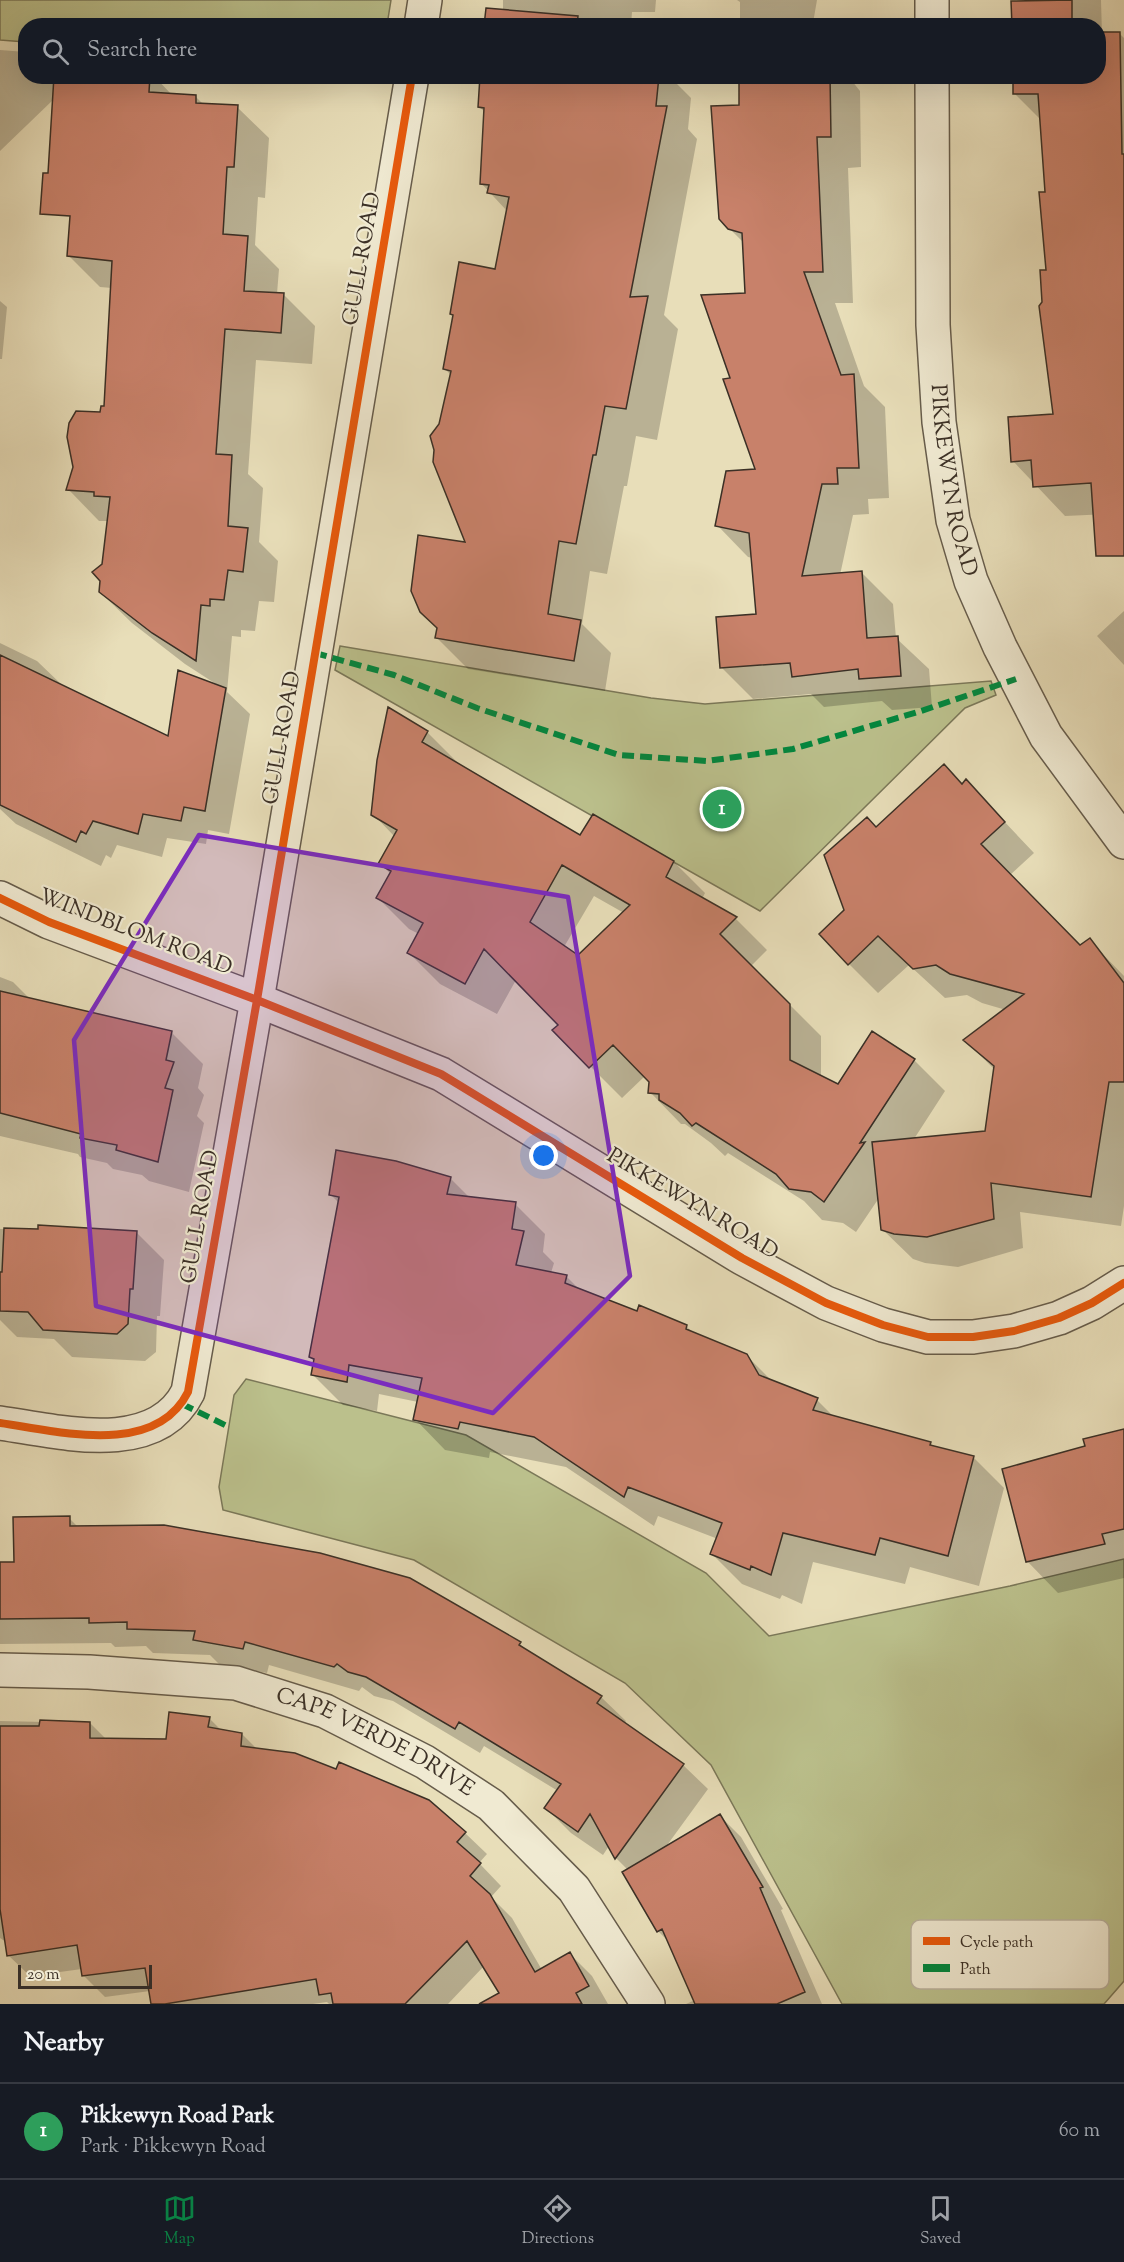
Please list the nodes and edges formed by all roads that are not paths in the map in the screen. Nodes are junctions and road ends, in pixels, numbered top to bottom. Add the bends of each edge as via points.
1 (425, 0) edge
2 (932, 0) edge
3 (422, 18) edge
4 (932, 18) edge
5 (411, 84) edge
6 (932, 84) edge
7 (1124, 842) edge
8 (0, 898) edge
9 (257, 1000) junction
10 (1124, 1282) edge
11 (0, 1423) edge
12 (0, 1670) edge
13 (648, 2004) edge

1 - 3 street
2 - 4 street
5 - 9 street, GULL ROAD
6 - 7 street, PIKKEWYN ROAD via 934,336 939,422 953,520 979,600 1046,736
8 - 9 street, WINDBLOM ROAD via 49,922
9 - 10 street, PIKKEWYN ROAD via 441,1074 742,1258 826,1303 883,1325 928,1337 973,1337 1014,1331 1059,1318
9 - 11 street, GULL ROAD via 192,1378 182,1404 149,1428 123,1434 92,1435
12 - 13 street, CAPE VERDE DRIVE via 236,1683 325,1711 425,1762 491,1804 574,1889

